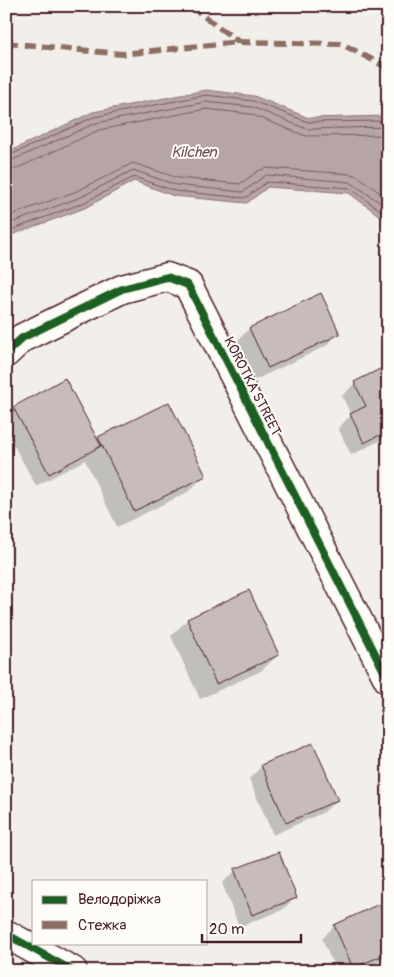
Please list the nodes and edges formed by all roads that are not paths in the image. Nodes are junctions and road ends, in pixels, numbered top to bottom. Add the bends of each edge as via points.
1 (6, 353) edge
2 (388, 679) edge
3 (6, 934) edge
4 (73, 971) edge

1 - 2 street, KOROTKA STREET via 22,338 122,289 167,277 188,285
3 - 4 street

